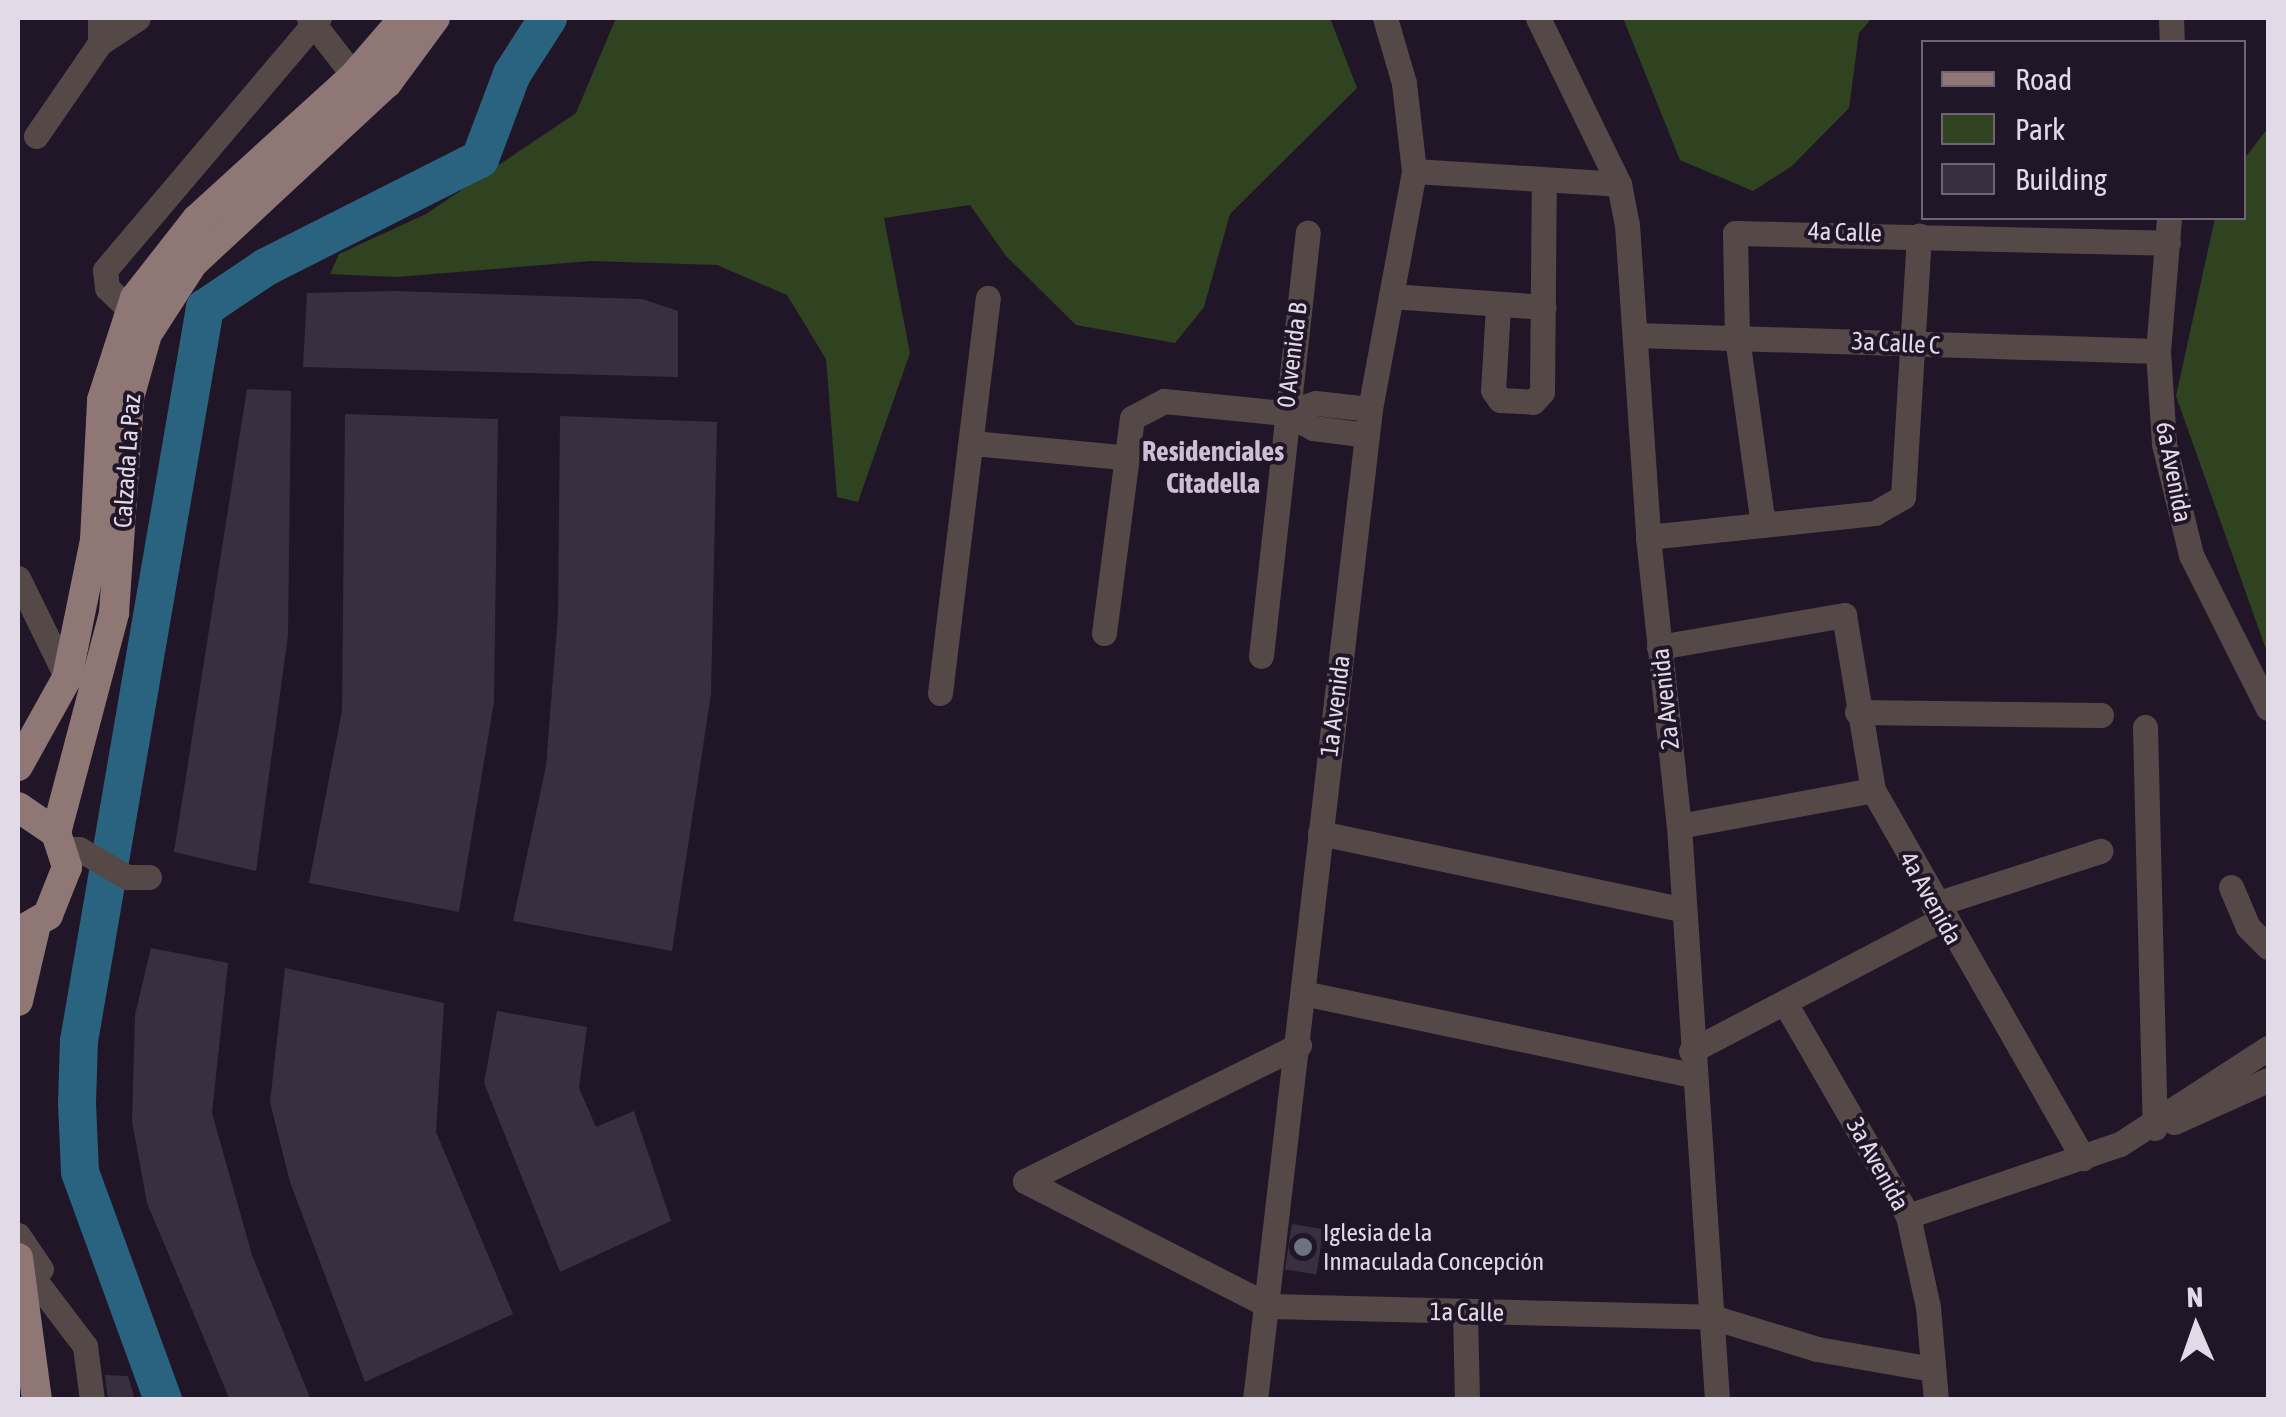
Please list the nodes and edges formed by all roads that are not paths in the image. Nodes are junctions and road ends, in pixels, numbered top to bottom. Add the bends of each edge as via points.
1 (138, 18) edge
2 (404, 18) edge
3 (435, 18) edge
4 (1385, 18) edge
5 (1538, 18) edge
6 (314, 19) edge
7 (100, 30) edge
8 (354, 76) junction
9 (36, 136) dead end
10 (1414, 171) junction
11 (1544, 180) junction
12 (1619, 184) junction
13 (2168, 230) edge
14 (1308, 232) dead end
15 (1919, 235) junction
16 (1391, 296) junction
17 (988, 298) dead end
18 (1498, 307) junction
19 (1544, 307) junction
20 (129, 309) junction
21 (1634, 335) junction
22 (1736, 338) junction
23 (1914, 342) junction
24 (2158, 351) junction
25 (1285, 413) junction
26 (1369, 422) junction
27 (973, 444) junction
28 (1122, 457) junction
29 (1762, 525) junction
30 (1648, 537) junction
31 (18, 578) edge
32 (1104, 633) dead end
33 (1659, 647) junction
34 (1261, 656) dead end
35 (67, 678) junction
36 (940, 694) dead end
37 (2268, 708) edge
38 (1857, 712) junction
39 (2100, 715) dead end
40 (2145, 727) dead end
41 (18, 766) edge
42 (1873, 790) junction
43 (18, 808) edge
44 (1680, 826) junction
45 (1320, 833) junction
46 (70, 845) junction
47 (2100, 851) dead end
48 (149, 877) dead end
49 (2230, 887) dead end
50 (1684, 910) junction
51 (1938, 912) junction
52 (27, 928) edge
53 (2268, 947) edge
54 (1303, 994) junction
55 (18, 1001) edge
56 (1784, 1003) junction
57 (1299, 1045) junction
58 (2268, 1048) edge
59 (1692, 1063) junction
60 (2268, 1080) edge
61 (2154, 1128) junction
62 (2083, 1158) junction
63 (1908, 1216) junction
64 (18, 1235) edge
65 (18, 1257) edge
66 (1268, 1306) junction
67 (1464, 1312) junction
68 (1712, 1318) junction
69 (85, 1346) junction
70 (1934, 1369) junction
71 (38, 1400) edge
72 (92, 1400) edge
73 (1255, 1400) edge
74 (1466, 1400) edge
75 (1717, 1400) edge
76 (1936, 1400) edge

1 - 7 street
2 - 8 main road, Calzada La Paz
3 - 46 main road, Calzada La Paz via 387,83 194,264 148,334 128,398 114,613
4 - 10 street, 1a Avenida via 1404,83
5 - 12 street, 2a Avenida
6 - 8 street
6 - 20 street via 104,270 106,288
7 - 9 street
8 - 20 main road, Calzada La Paz via 197,218
10 - 11 street
10 - 16 street, 1a Avenida
11 - 12 street
11 - 19 street
12 - 21 street, 2a Avenida
13 - 15 street, 4a Calle
13 - 24 street, 6a Avenida
14 - 25 street, 0 Avenida B
15 - 22 street, 4a Calle via 1762,228 1735,233
15 - 23 street
16 - 18 street
16 - 26 street, 1a Avenida
17 - 27 street
18 - 19 street
18 - 19 street via 1493,390 1500,400 1533,402 1542,392
20 - 35 main road, Calzada La Paz via 102,400 95,540
21 - 22 street, 3a Calle C
21 - 30 street, 2a Avenida
22 - 23 street, 3a Calle C
22 - 29 street
23 - 24 street, 3a Calle C
23 - 29 street via 1903,496 1875,513
24 - 37 street, 6a Avenida via 2164,444 2191,555
25 - 26 street via 1316,403
25 - 28 street via 1164,401 1132,418
25 - 34 street, 0 Avenida B
26 - 45 street, 1a Avenida
27 - 28 street
27 - 36 street
28 - 32 street
29 - 30 street
30 - 33 street, 2a Avenida
31 - 35 street
33 - 38 street, 4a Avenida via 1844,615
33 - 44 street, 2a Avenida
35 - 41 main road, Calzada La Paz
38 - 39 street
38 - 42 street, 4a Avenida
40 - 61 street
42 - 44 street
42 - 51 street, 4a Avenida
43 - 46 main road
44 - 50 street, 2a Avenida
45 - 50 street
45 - 54 street, 1a Avenida
46 - 48 street via 127,877
46 - 52 main road, Calzada La Paz via 65,884
47 - 51 street
49 - 53 street via 2248,927
50 - 59 street, 2a Avenida
51 - 56 street
51 - 62 street, 4a Avenida
52 - 55 main road
54 - 57 street, 1a Avenida
54 - 59 street
56 - 59 street
56 - 63 street, 3a Avenida
57 - 66 street, 1a Avenida
57 - 66 street, 1a Calle via 1025,1181
58 - 61 street
59 - 68 street, 2a Avenida
60 - 61 street via 2223,1106
61 - 62 street
62 - 63 street
63 - 70 street, 3a Avenida
64 - 69 street via 72,1311
65 - 69 street
65 - 71 main road
66 - 67 street, 1a Calle
66 - 73 street, 1a Avenida
67 - 68 street, 1a Calle
67 - 74 street
68 - 70 street, 1a Calle via 1817,1349
68 - 75 street, 2a Avenida
69 - 72 street
70 - 76 street, 3a Avenida

